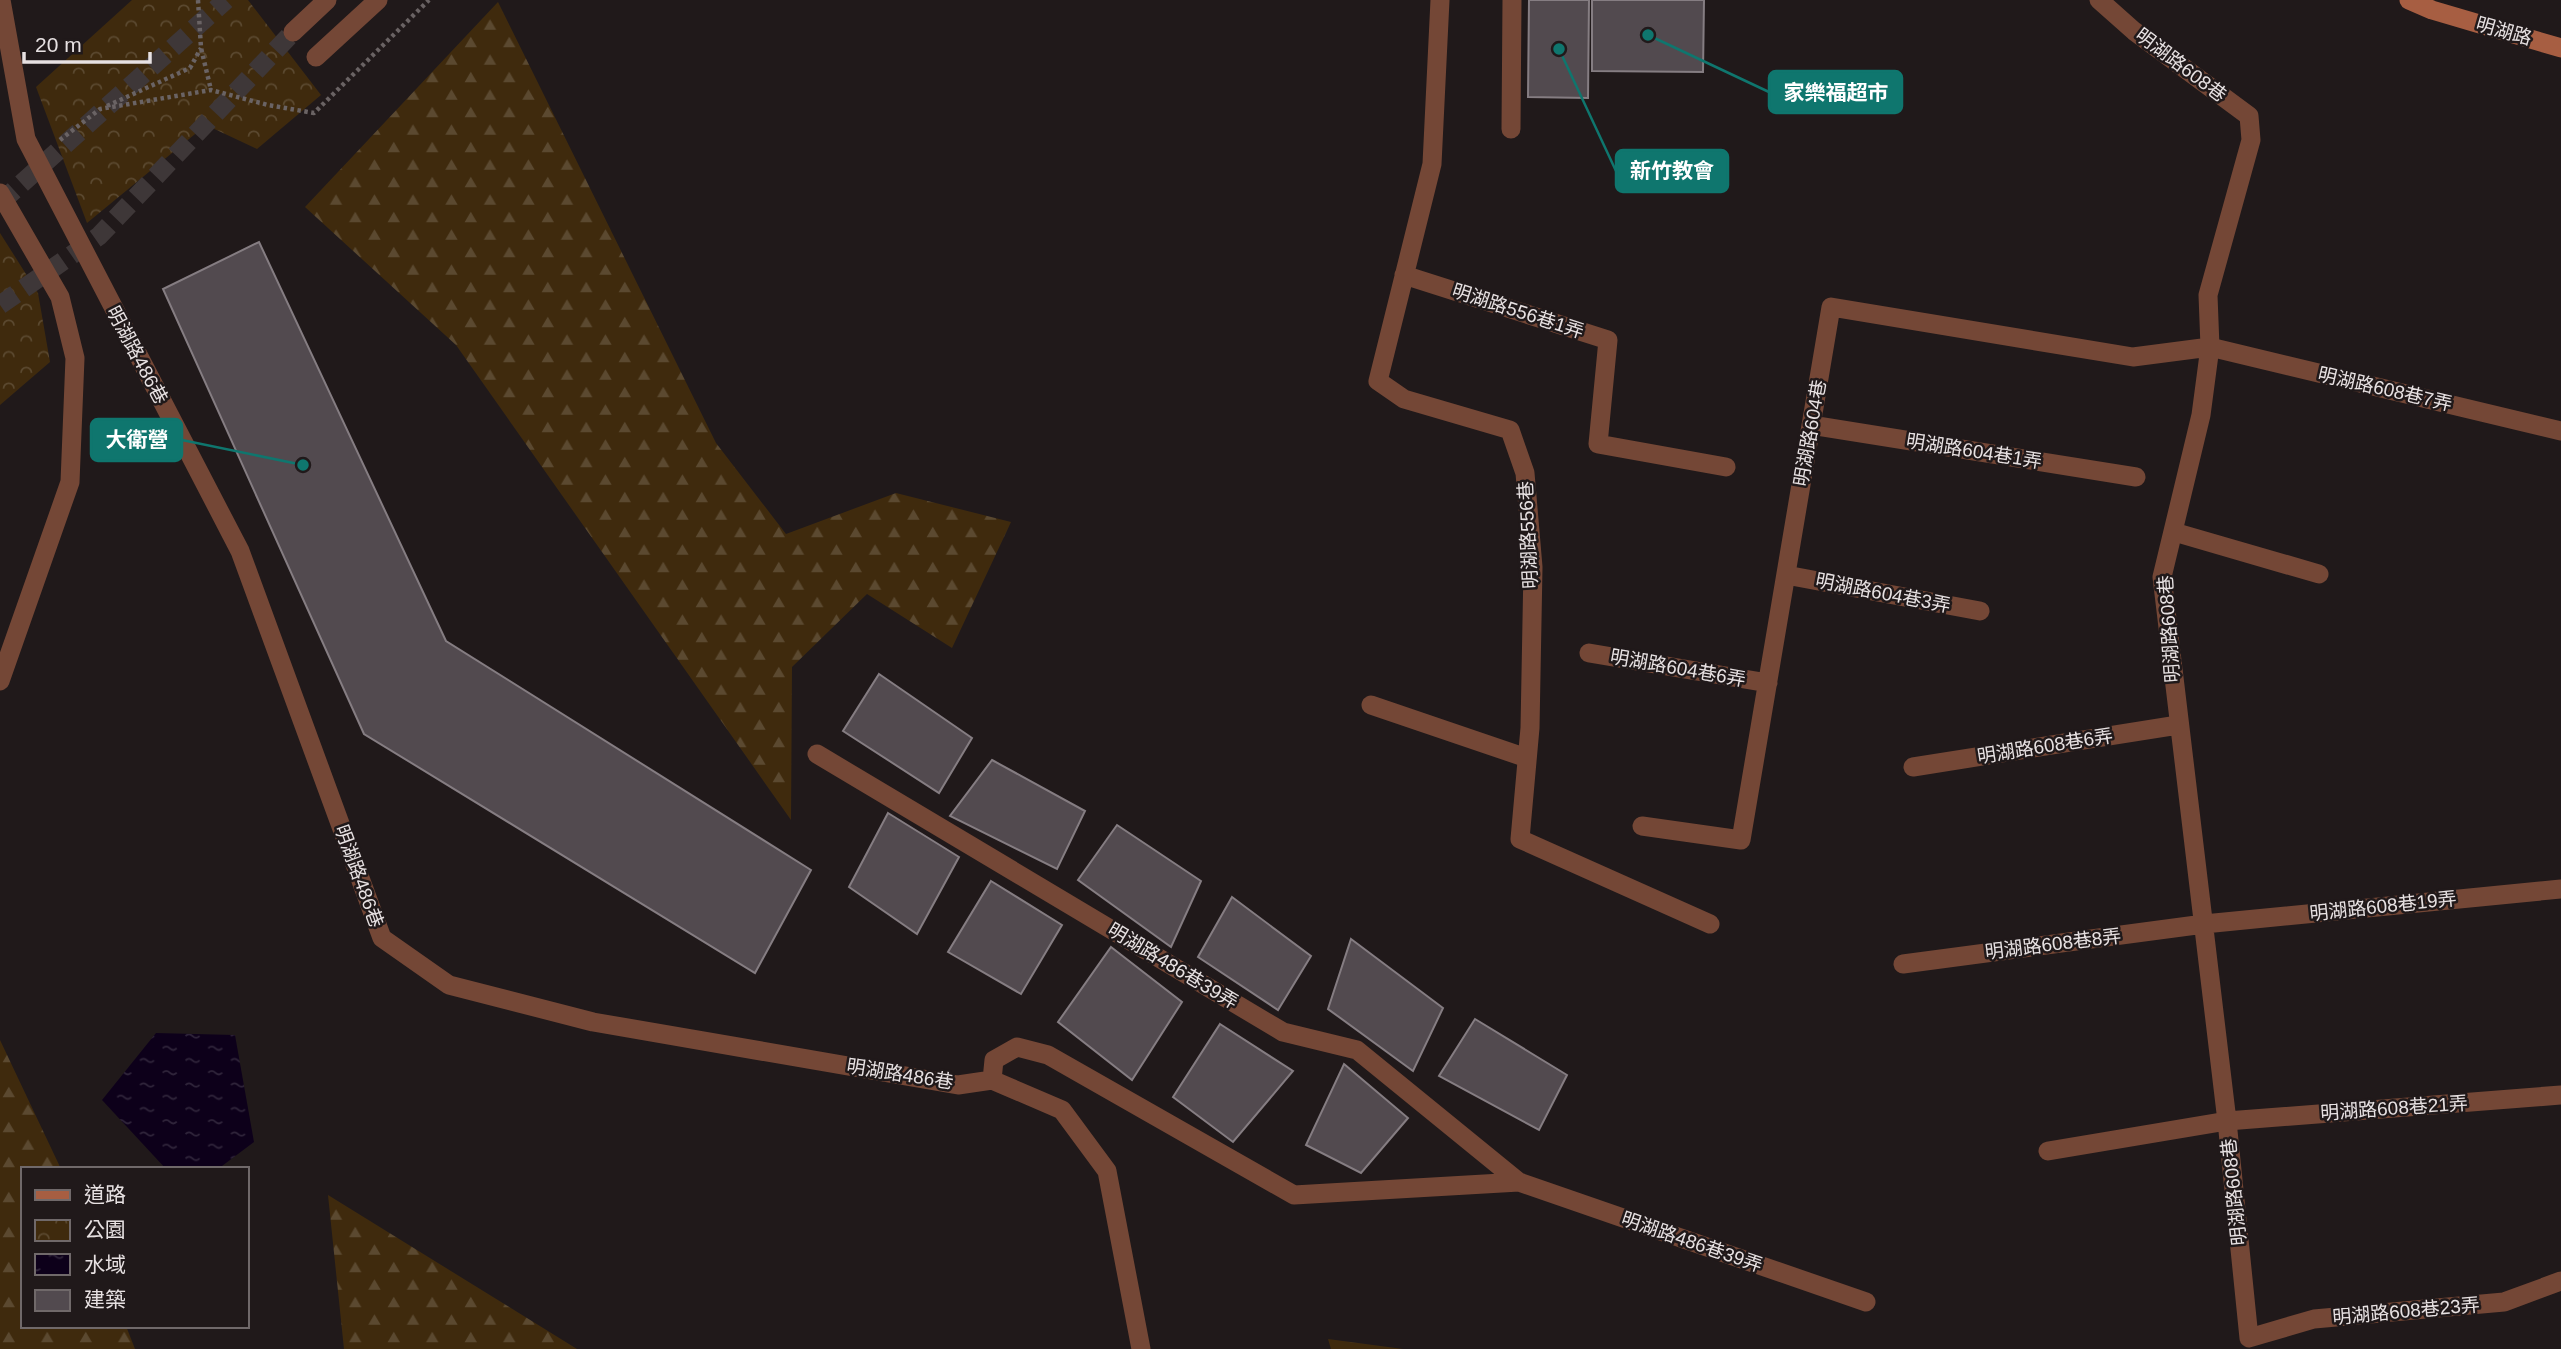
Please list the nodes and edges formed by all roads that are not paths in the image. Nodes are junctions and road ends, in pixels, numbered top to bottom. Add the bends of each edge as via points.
1 (1, 0) edge
2 (327, 0) edge
3 (378, 0) edge
4 (1440, 0) edge
5 (1512, 0) edge
6 (2099, 0) edge
7 (2409, 0) edge
8 (293, 32) tunnel mouth
9 (2561, 48) edge
10 (316, 57) dead end
11 (1511, 129) dead end
12 (0, 193) edge
13 (1404, 275) junction
14 (2210, 347) junction
15 (1811, 425) junction
16 (2561, 432) edge
17 (1726, 467) dead end
18 (2136, 477) dead end
19 (2174, 532) junction
20 (2319, 574) dead end
21 (1786, 575) junction
22 (1980, 611) dead end
23 (1589, 653) dead end
24 (0, 681) edge
25 (1768, 683) junction
26 (1371, 705) dead end
27 (2178, 724) junction
28 (817, 754) dead end
29 (1527, 758) junction
30 (1913, 767) dead end
31 (1642, 827) dead end
32 (2561, 888) edge
33 (1710, 924) dead end
34 (2204, 924) junction
35 (1903, 964) dead end
36 (992, 1080) junction
37 (2561, 1095) edge
38 (2227, 1121) junction
39 (2048, 1151) dead end
40 (1519, 1182) junction
41 (2561, 1281) edge
42 (1866, 1303) dead end
43 (2251, 1345) edge
44 (1141, 1349) edge

1 - 36 street, 明湖路486巷 via 26,139 240,551 382,939 449,985 593,1022 958,1085
2 - 8 street
3 - 10 street
4 - 13 street, 明湖路556巷 via 1432,164
5 - 11 street
6 - 14 street, 明湖路608巷 via 2249,116 2251,140 2208,295
7 - 9 main road, 明湖路
12 - 24 street via 60,297 75,358 70,482
13 - 17 street, 明湖路556巷1弄 via 1608,340 1598,444
13 - 29 street, 明湖路556巷 via 1377,381 1404,399 1510,430 1525,474 1533,568
14 - 15 street, 明湖路604巷 via 2133,357 1831,307
14 - 16 street, 明湖路608巷7弄
14 - 19 street, 明湖路608巷 via 2201,415
15 - 18 street, 明湖路604巷1弄
15 - 21 street, 明湖路604巷
19 - 20 street
19 - 27 street, 明湖路608巷 via 2162,577
21 - 22 street, 明湖路604巷3弄
21 - 25 street, 明湖路604巷
23 - 25 street, 明湖路604巷6弄
25 - 31 street, 明湖路604巷 via 1741,840
26 - 29 street
27 - 30 street, 明湖路608巷6弄
27 - 34 street, 明湖路608巷
28 - 40 street, 明湖路486巷39弄 via 1283,1032 1357,1050
29 - 33 street, 明湖路556巷 via 1520,839
32 - 34 street, 明湖路608巷19弄
34 - 35 street, 明湖路608巷8弄
34 - 38 street, 明湖路608巷
36 - 40 street, 明湖路486巷39弄 via 995,1060 1017,1047 1048,1055 1294,1195
36 - 44 street via 1062,1110 1107,1171
37 - 38 street, 明湖路608巷21弄
38 - 39 street, 明湖路608巷21弄
38 - 43 street, 明湖路608巷
40 - 42 street, 明湖路486巷39弄
41 - 43 street, 明湖路608巷23弄 via 2504,1302 2314,1319

